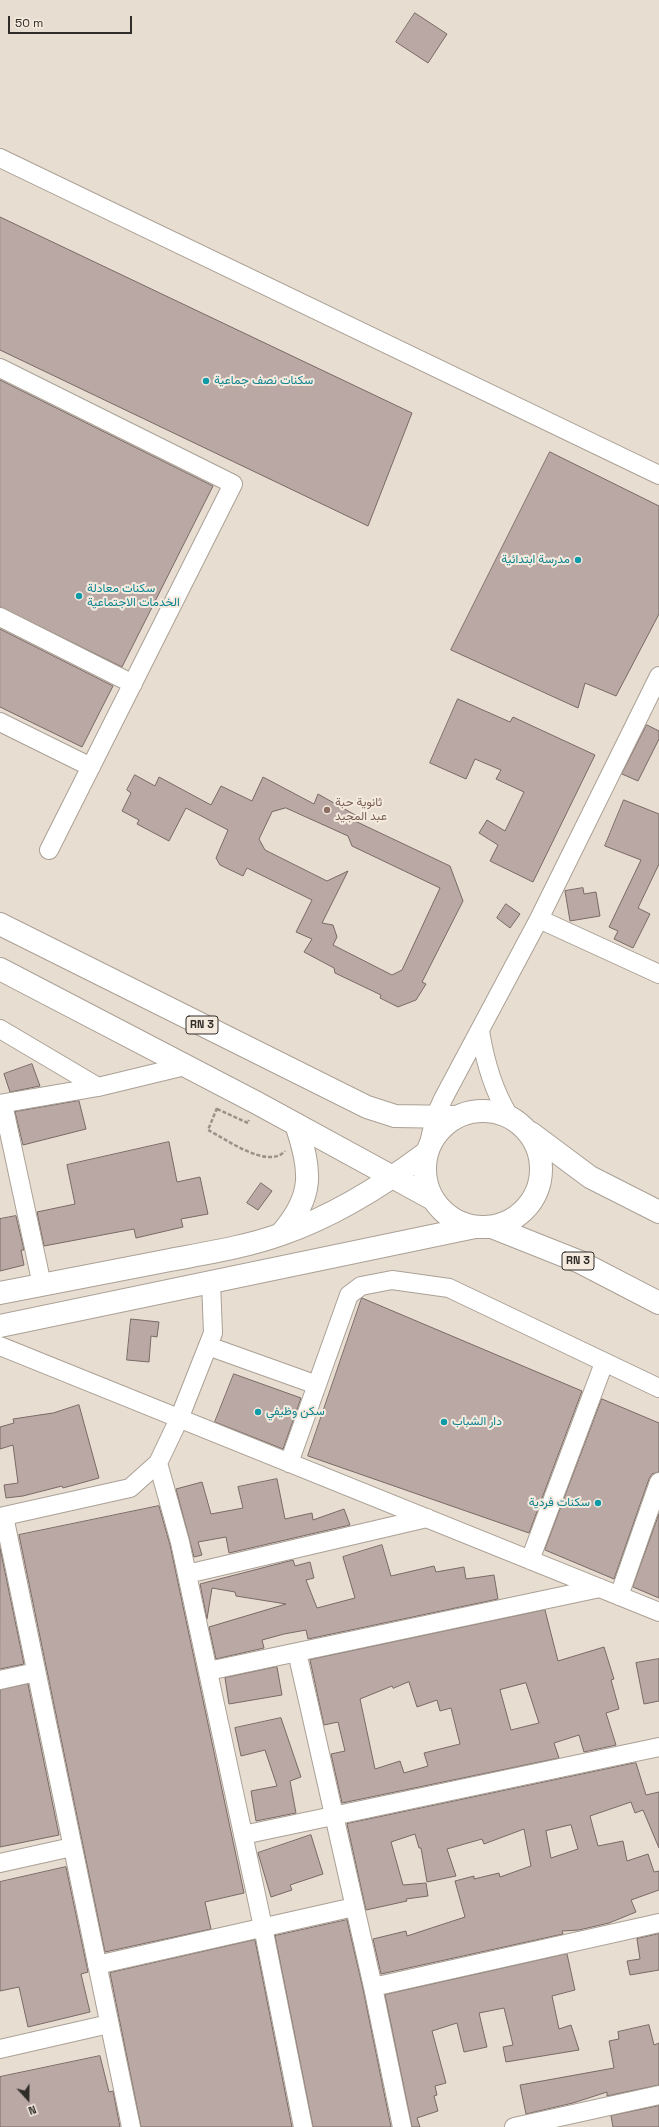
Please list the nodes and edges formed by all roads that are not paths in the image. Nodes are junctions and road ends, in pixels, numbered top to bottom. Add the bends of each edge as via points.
1 (0, 158) edge
2 (0, 368) edge
3 (659, 476) edge
4 (0, 617) edge
5 (659, 676) edge
6 (133, 684) junction
7 (0, 722) edge
8 (91, 767) junction
9 (50, 850) dead end
10 (538, 919) junction
11 (0, 924) edge
12 (0, 969) edge
13 (659, 974) edge
14 (0, 1029) edge
15 (480, 1032) junction
16 (185, 1066) junction
17 (98, 1087) junction
18 (1, 1104) edge
19 (509, 1116) junction
20 (435, 1117) junction
21 (457, 1117) junction
22 (298, 1129) junction
23 (527, 1130) junction
24 (427, 1150) junction
25 (393, 1178) junction
26 (431, 1198) junction
27 (659, 1212) edge
28 (484, 1227) junction
29 (281, 1235) junction
30 (211, 1282) junction
31 (42, 1285) junction
32 (0, 1293) edge
33 (659, 1303) edge
34 (0, 1326) edge
35 (0, 1346) edge
36 (208, 1346) junction
37 (604, 1363) junction
38 (317, 1385) junction
39 (659, 1388) edge
40 (179, 1419) junction
41 (158, 1463) junction
42 (289, 1463) junction
43 (659, 1482) edge
44 (2, 1516) edge
45 (427, 1518) junction
46 (530, 1560) junction
47 (187, 1574) junction
48 (600, 1588) junction
49 (619, 1596) junction
50 (659, 1612) edge
51 (297, 1652) junction
52 (208, 1671) junction
53 (36, 1672) junction
54 (0, 1680) edge
55 (659, 1747) edge
56 (333, 1816) junction
57 (243, 1835) junction
58 (72, 1847) junction
59 (0, 1863) edge
60 (354, 1907) junction
61 (659, 1923) edge
62 (263, 1927) junction
63 (97, 1965) junction
64 (373, 1987) junction
65 (109, 2024) junction
66 (0, 2049) edge
67 (659, 2095) edge
68 (131, 2127) edge
69 (303, 2127) edge
70 (402, 2127) edge
71 (514, 2127) edge

1 - 3 street
2 - 6 street via 233,484
4 - 6 street
5 - 10 street
6 - 8 street
7 - 8 street
8 - 9 street
10 - 13 street
10 - 15 street
11 - 20 main road, RN 3 via 367,1108 395,1116
12 - 16 main road
14 - 17 street
15 - 19 street via 488,1073
15 - 20 street
16 - 17 street
16 - 22 main road
17 - 18 street
18 - 31 street
19 - 21 main road via 492,1111 480,1111
19 - 23 main road
20 - 21 main road, RN 3
20 - 24 street
21 - 24 main road via 445,1124
22 - 25 main road
22 - 29 main road via 307,1158 308,1179 304,1200 295,1219
23 - 27 main road via 590,1177
23 - 28 main road via 537,1145 541,1162 541,1180 535,1197 524,1211 510,1222
24 - 25 main road
24 - 26 main road via 424,1168
25 - 26 main road
25 - 29 main road via 318,1219
26 - 28 main road via 443,1212 457,1222
28 - 30 main road
28 - 33 main road, RN 3 via 580,1262
29 - 31 main road via 233,1248
30 - 34 main road
30 - 36 street via 213,1334
31 - 32 main road
35 - 40 street
36 - 38 street
36 - 40 street
37 - 38 street via 449,1288 392,1280 362,1286 349,1295
37 - 39 street
37 - 46 street
38 - 42 street
40 - 41 street
40 - 42 street
41 - 44 street via 130,1488
41 - 47 street
42 - 45 street
43 - 49 street
44 - 53 street
45 - 46 street
45 - 47 street
46 - 48 street
47 - 52 street
48 - 49 street
48 - 51 street
49 - 50 street
51 - 52 street
51 - 56 street
52 - 57 street
53 - 54 street
53 - 58 street
55 - 56 street
56 - 57 street
56 - 60 street
57 - 62 street
58 - 59 street
58 - 63 street
60 - 62 street
60 - 64 street
61 - 64 street
62 - 63 street
62 - 69 street
63 - 65 street
64 - 70 street
65 - 66 street
65 - 68 street
67 - 71 street

